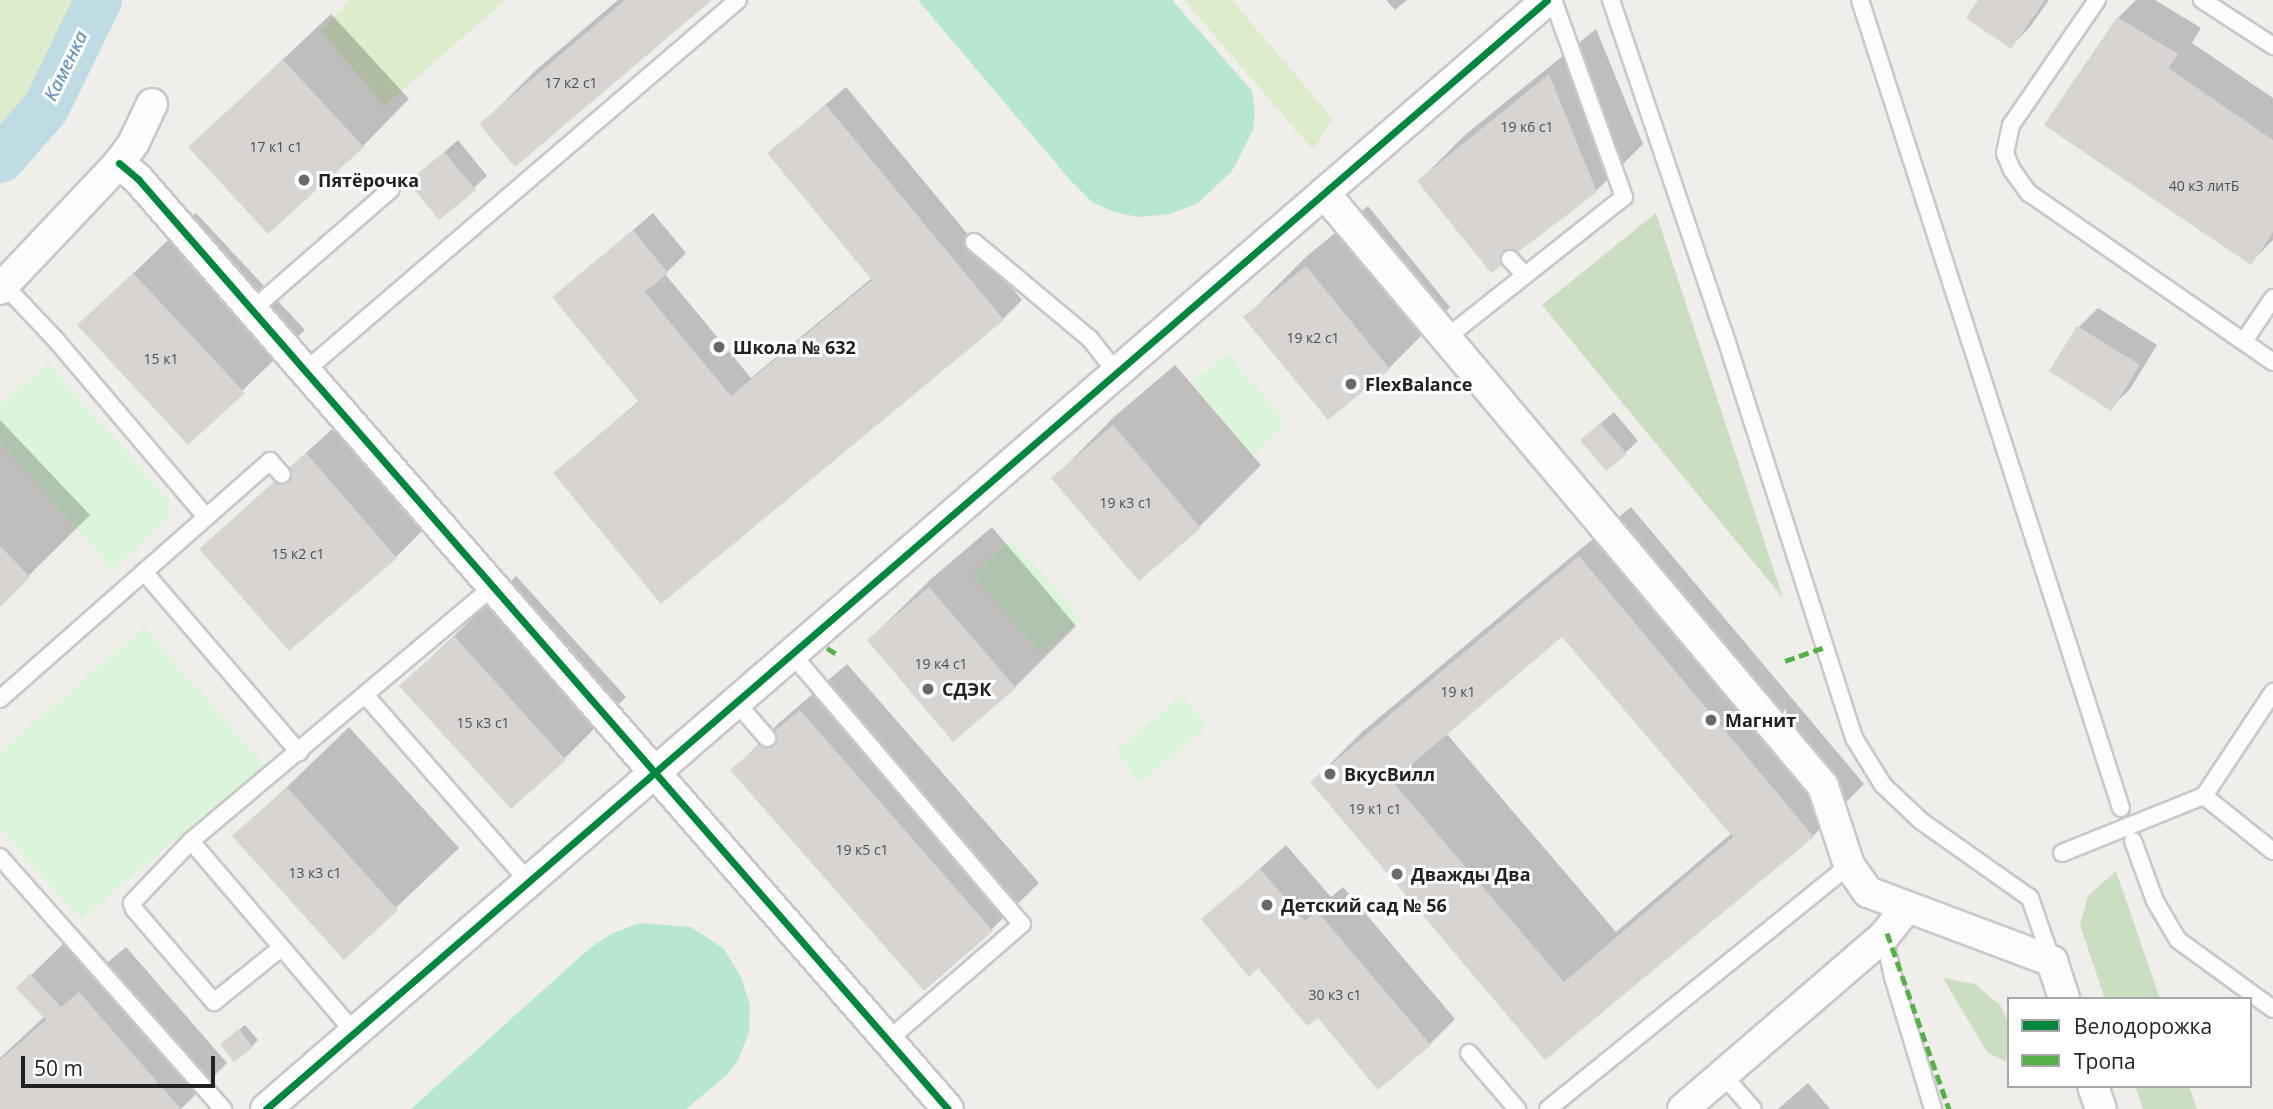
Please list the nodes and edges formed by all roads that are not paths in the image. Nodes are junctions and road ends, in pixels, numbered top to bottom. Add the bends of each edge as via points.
1 (738, 0) edge
2 (1547, 0) edge
3 (1553, 0) edge
4 (1611, 0) edge
5 (1860, 0) edge
6 (2097, 0) edge
7 (2202, 0) edge
8 (2273, 46) edge
9 (152, 104) dead end
10 (119, 163) junction
11 (391, 189) dead end
12 (1324, 192) junction
13 (974, 242) dead end
14 (1510, 259) dead end
15 (1525, 275) junction
16 (2, 287) edge
17 (2273, 298) edge
18 (252, 310) junction
19 (1446, 338) junction
20 (2244, 341) junction
21 (2273, 362) edge
22 (305, 371) junction
23 (1116, 372) junction
24 (282, 475) dead end
25 (206, 517) junction
26 (144, 572) junction
27 (493, 587) junction
28 (791, 653) junction
29 (2273, 692) edge
30 (367, 697) junction
31 (0, 699) edge
32 (735, 701) junction
33 (767, 738) dead end
34 (299, 752) junction
35 (654, 771) junction
36 (2204, 796) junction
37 (2121, 807) dead end
38 (191, 841) junction
39 (2133, 841) dead end
40 (2273, 852) edge
41 (2062, 853) dead end
42 (0, 856) edge
43 (1849, 865) junction
44 (528, 881) junction
45 (1906, 909) junction
46 (1884, 936) junction
47 (281, 948) junction
48 (2052, 961) junction
49 (2063, 997) edge
50 (2273, 1009) edge
51 (354, 1032) junction
52 (888, 1040) junction
53 (1469, 1053) dead end
54 (1723, 1075) junction
55 (2094, 1088) edge
56 (282, 1104) edge
57 (223, 1109) edge
58 (948, 1109) edge
59 (1517, 1109) edge
60 (1548, 1109) edge
61 (1683, 1109) edge
62 (1753, 1109) edge
63 (1933, 1109) edge
64 (2101, 1109) edge

1 - 22 lane
2 - 12 street
3 - 15 lane via 1624,197
4 - 48 lane via 1854,738 1883,785 1921,821 2030,898
5 - 37 lane
6 - 20 lane via 2011,125 2005,153 2012,170 2029,193
7 - 8 lane
9 - 10 street
10 - 16 street
10 - 18 street
11 - 18 lane
12 - 19 street
12 - 23 street
13 - 23 lane via 1090,340
14 - 15 lane
15 - 19 lane
16 - 25 lane via 56,340
17 - 20 lane
18 - 22 street
19 - 43 street via 1824,786
20 - 21 lane
22 - 27 street
23 - 28 street
24 - 25 lane via 270,461
25 - 26 lane
26 - 31 lane
26 - 34 lane
27 - 30 lane
27 - 35 street
28 - 32 street
28 - 52 lane via 1022,924
29 - 36 lane
30 - 34 lane
30 - 44 lane
32 - 33 lane
32 - 35 street
34 - 38 lane
35 - 44 street
35 - 52 street
36 - 40 lane
36 - 41 lane
38 - 47 lane
38 - 47 lane via 132,903 134,909 214,1002
39 - 50 lane via 2155,901 2178,940
42 - 57 lane
43 - 45 street via 1868,892
43 - 60 lane
44 - 51 street
45 - 46 street
45 - 48 street
46 - 54 street
46 - 63 lane
47 - 51 lane
48 - 49 street
51 - 56 street
52 - 58 street
53 - 59 lane
54 - 61 street
54 - 62 lane
55 - 64 street

